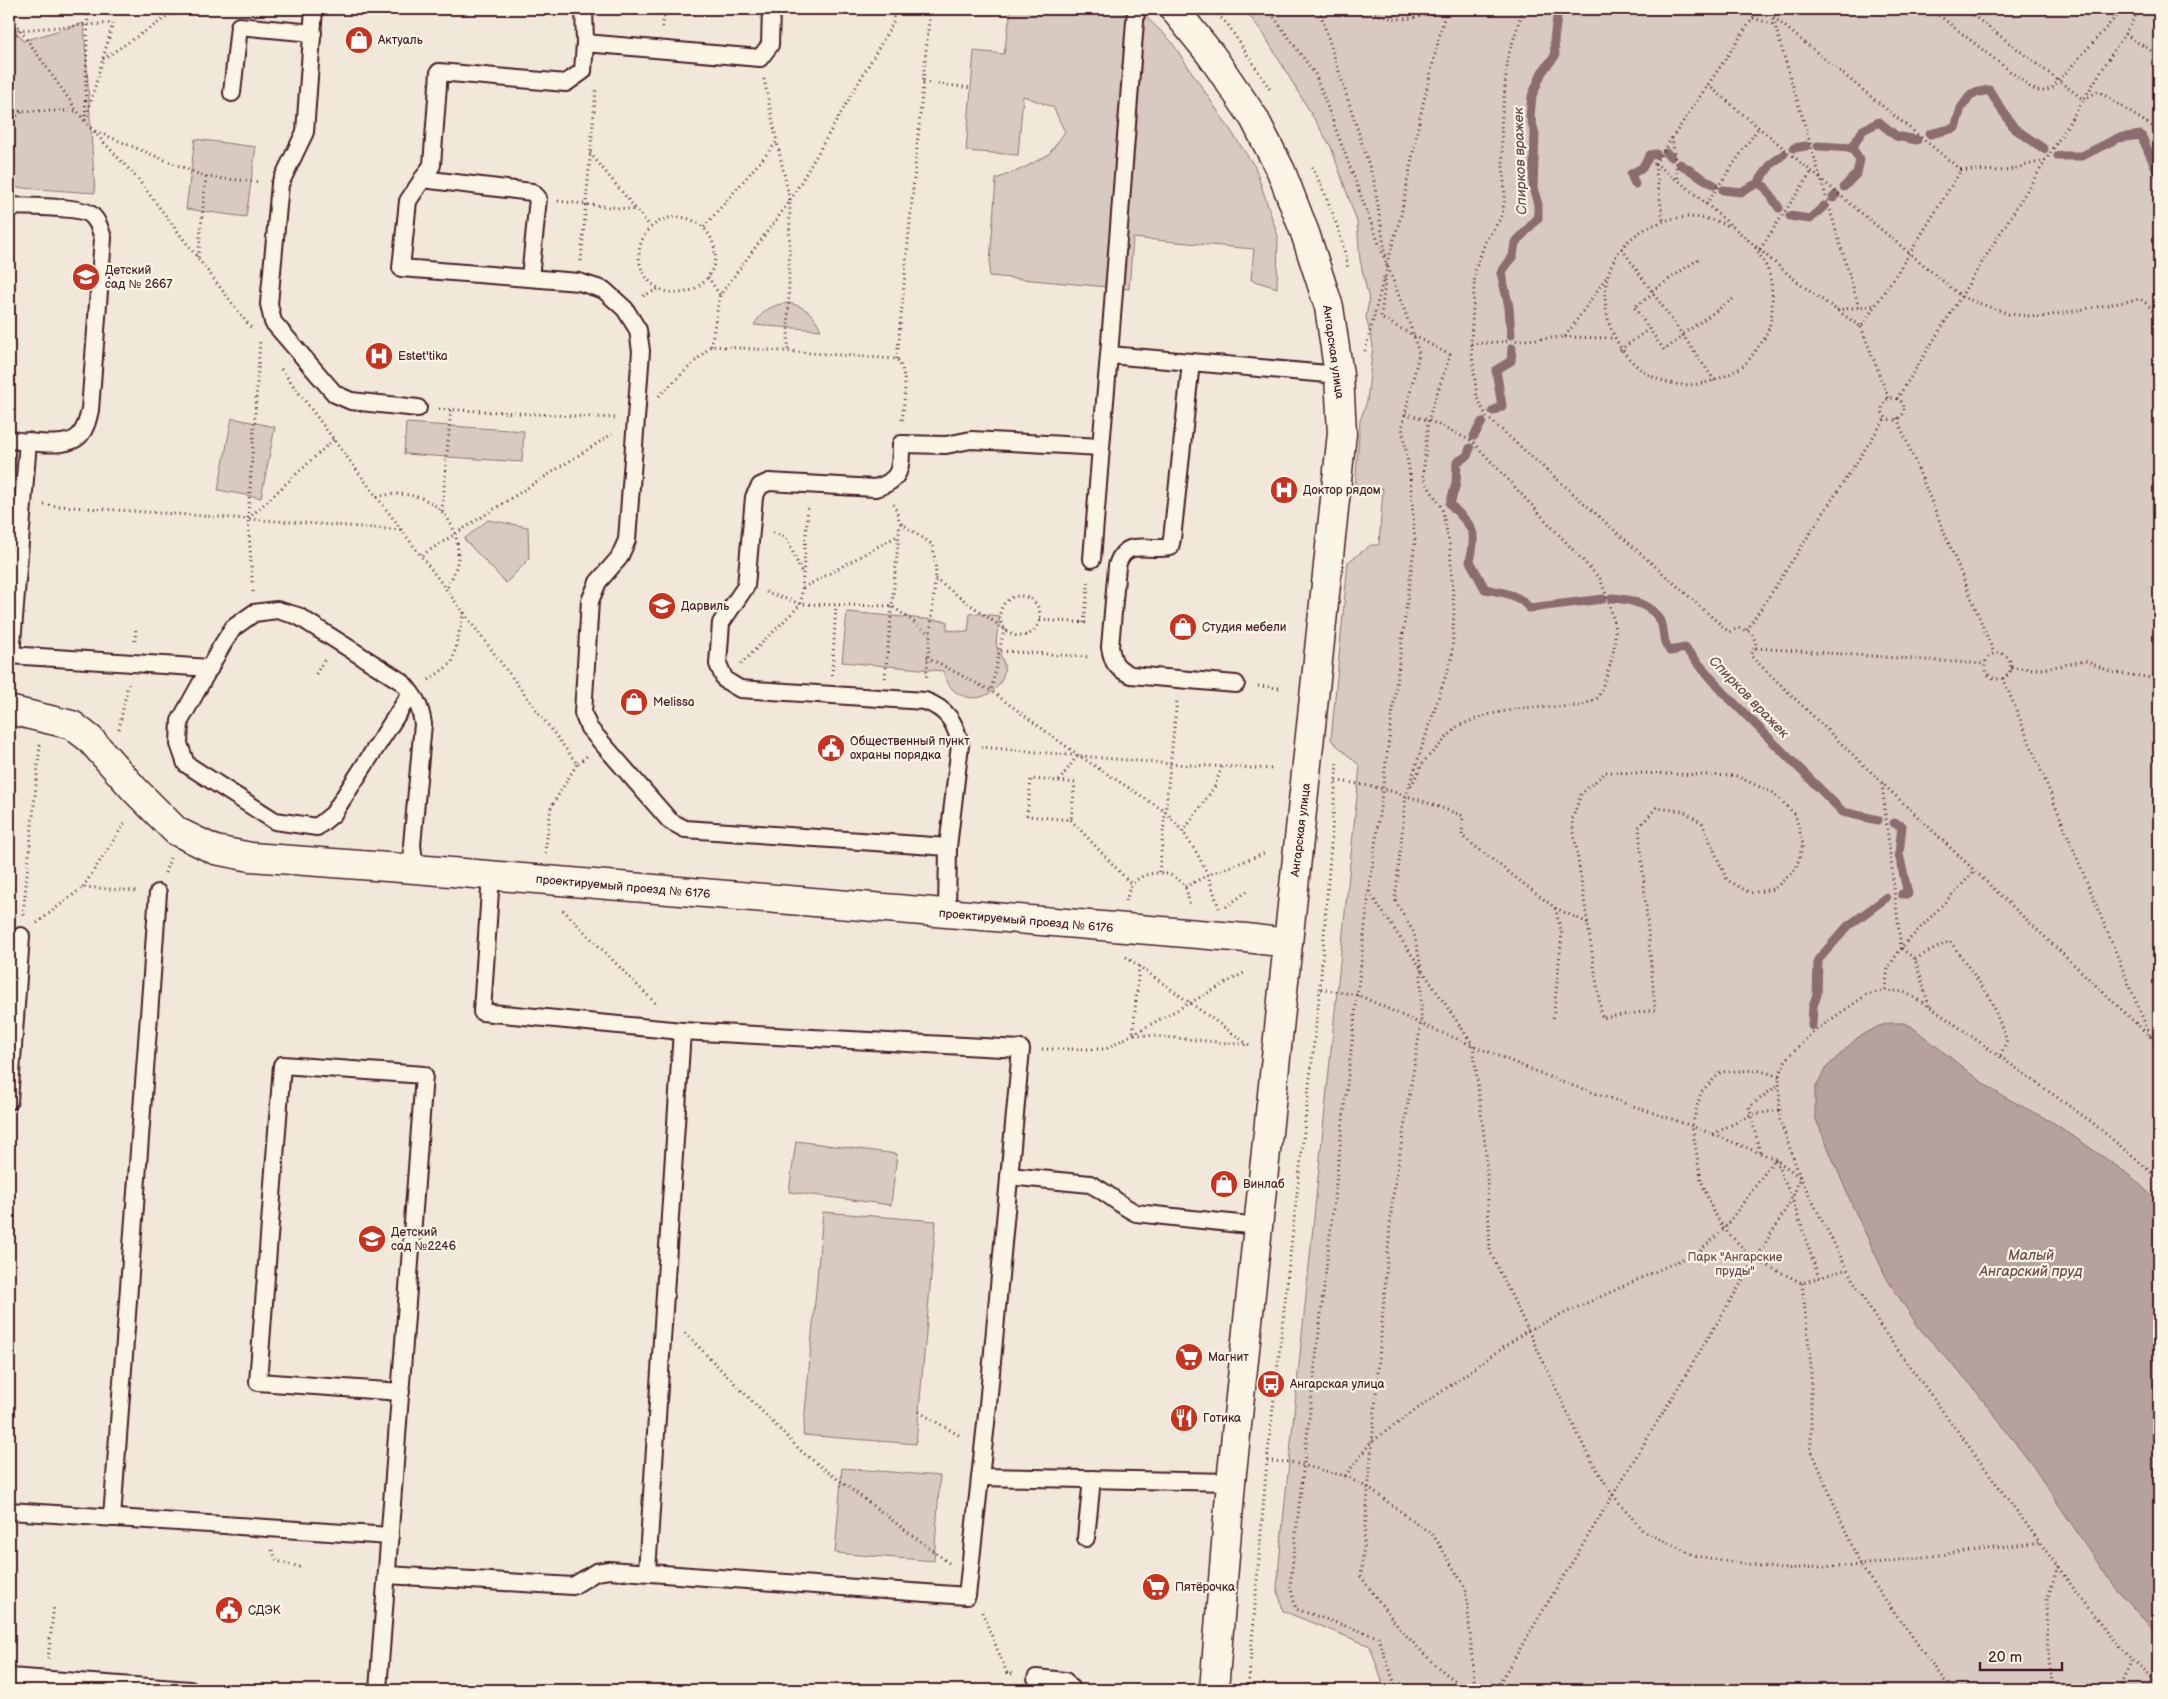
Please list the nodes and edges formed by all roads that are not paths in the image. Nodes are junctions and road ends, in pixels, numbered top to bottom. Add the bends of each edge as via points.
1 (314, 9) edge
2 (584, 9) edge
3 (771, 9) edge
4 (1136, 9) edge
5 (1174, 9) edge
6 (313, 33) junction
7 (585, 43) junction
8 (232, 93) dead end
9 (422, 179) junction
10 (9, 206) edge
11 (530, 278) junction
12 (1109, 355) junction
13 (1191, 362) junction
14 (1339, 375) junction
15 (418, 408) road end
16 (9, 440) edge
17 (28, 441) junction
18 (1101, 447) junction
19 (1092, 560) road end
20 (10, 655) edge
21 (210, 668) junction
22 (1236, 684) dead end
23 (411, 693) junction
24 (9, 710) edge
25 (948, 846) junction
26 (414, 869) junction
27 (490, 875) junction
28 (158, 893) road end
29 (947, 914) junction
30 (21, 936) road end
31 (1287, 943) junction
32 (682, 1031) junction
33 (9, 1101) edge
34 (1009, 1176) junction
35 (1258, 1226) junction
36 (401, 1392) junction
37 (980, 1477) junction
38 (1092, 1480) junction
39 (1232, 1482) junction
40 (9, 1512) edge
41 (112, 1518) junction
42 (390, 1536) junction
43 (1086, 1538) dead end
44 (647, 1572) junction
45 (387, 1575) junction
46 (9, 1677) edge
47 (1036, 1678) road end
48 (190, 1690) edge
49 (378, 1690) edge
50 (1072, 1690) edge
51 (1214, 1690) edge

1 - 6 lane
2 - 7 lane
3 - 7 lane via 770,45 760,58
4 - 12 lane
5 - 14 street, Ангарская улица via 1211,55 1254,118 1281,171 1305,232 1328,307
6 - 8 lane via 239,26
6 - 15 lane via 305,132 280,184 269,304 273,322 335,394 351,401
7 - 9 lane via 583,71 566,83 439,72 432,165
9 - 11 lane via 532,192 538,198
9 - 11 lane via 408,201 401,268
10 - 17 lane via 76,210 90,214 99,224 103,238 90,410 86,426 80,436 66,444
11 - 25 lane via 579,282 604,290 625,309 638,330 641,351 627,540 619,558 598,582 590,600 583,713 589,728 670,821 685,829
12 - 13 lane
12 - 18 lane
13 - 14 lane
13 - 22 lane via 1170,547 1136,548 1126,550 1120,556 1110,647 1112,659 1119,670 1131,675
14 - 31 street, Ангарская улица via 1342,433
16 - 17 lane
17 - 20 lane
18 - 19 lane
18 - 25 lane via 971,440 946,445 901,444 901,465 887,484 875,488 769,482 760,486 754,497 746,586 721,623 718,664 725,680 740,689 925,701 937,706 949,715 957,730 960,746
20 - 21 lane
21 - 23 lane via 233,628 254,613 277,610 298,616 402,682
21 - 23 lane via 180,720 179,744 186,764 275,821 317,827 333,814
23 - 26 lane via 420,706 423,724 412,846
24 - 26 street, проектируемый проезд № 6176 via 72,725 90,739 176,831 215,850 273,860
25 - 29 lane
26 - 27 street, проектируемый проезд № 6176
27 - 29 street, проектируемый проезд № 6176 via 550,891
27 - 32 lane via 482,1012
28 - 41 lane
29 - 31 street, проектируемый проезд № 6176
30 - 33 lane
31 - 35 street, Ангарская улица
32 - 34 lane via 1021,1049
32 - 44 lane
34 - 35 lane via 1090,1184 1136,1213
34 - 37 lane
35 - 39 street, Ангарская улица
36 - 36 lane via 424,1075 282,1065 258,1382
36 - 42 lane
37 - 38 lane
37 - 44 lane via 967,1596
38 - 39 lane
38 - 43 lane
39 - 51 street, Ангарская улица
40 - 41 lane
41 - 42 lane
42 - 45 lane
44 - 45 lane via 602,1570 573,1586
45 - 49 lane
46 - 48 lane
47 - 50 lane via 1065,1681

